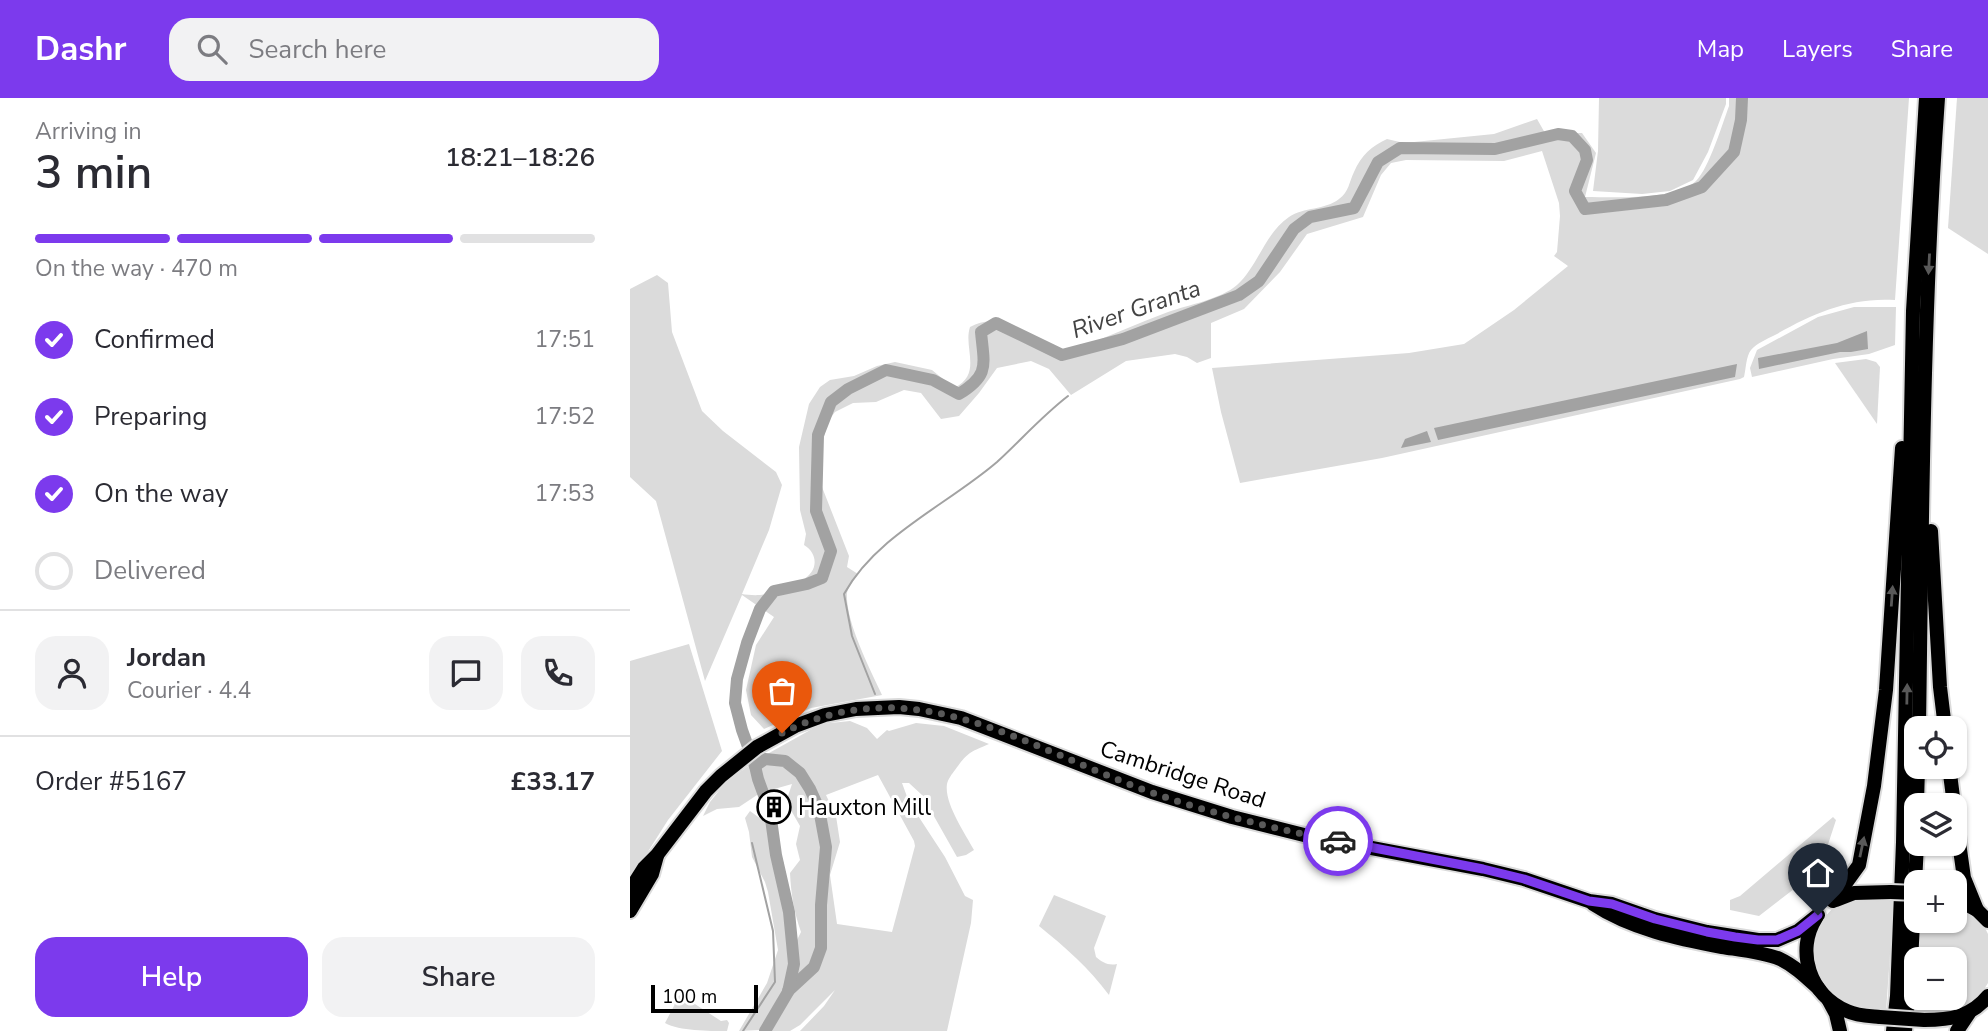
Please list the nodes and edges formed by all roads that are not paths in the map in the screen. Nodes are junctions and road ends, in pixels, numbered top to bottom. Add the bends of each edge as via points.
1 (1926, 98) edge
2 (1938, 98) edge
3 (1911, 404) junction
4 (1924, 460) junction
5 (1919, 716) edge
6 (1944, 716) edge
7 (657, 855) junction
8 (1916, 856) edge
9 (1961, 856) edge
10 (630, 890) edge
11 (1904, 893) edge
12 (1589, 901) junction
13 (1833, 901) junction
14 (1967, 906) edge
15 (630, 911) edge
16 (1818, 915) junction
17 (1983, 916) edge
18 (1823, 993) junction
19 (1988, 996) edge
20 (1969, 1013) junction
21 (1840, 1031) edge
22 (1893, 1031) edge
23 (1905, 1031) edge
24 (1957, 1031) edge

1 - 3 highway
2 -> 4 highway
13 -> 3 highway, Cambridge Road via 1859,865 1874,786 1886,690 1903,433
22 -> 3 highway via 1903,855
4 - 5 highway
4 - 6 highway
7 - 10 highway
7 - 12 highway, Cambridge Road via 706,791 769,739 812,719 856,709 899,707 942,713 996,730 1152,792 1232,817 1483,869
7 - 15 highway via 652,874
8 - 23 highway
9 - 17 highway via 1964,878
11 - 13 highway, bridge via 1854,893
12 - 16 highway, Cambridge Road via 1681,926 1758,940 1786,937
12 - 18 highway, Cambridge Road via 1651,931 1781,960
13 - 16 highway, Cambridge Road
14 - 17 highway
16 - 18 highway via 1807,939 1806,956 1810,974
18 - 20 highway, Cambridge Road, bridge via 1847,1012 1880,1017 1943,1020
18 - 21 highway
19 - 20 highway
20 - 24 highway

